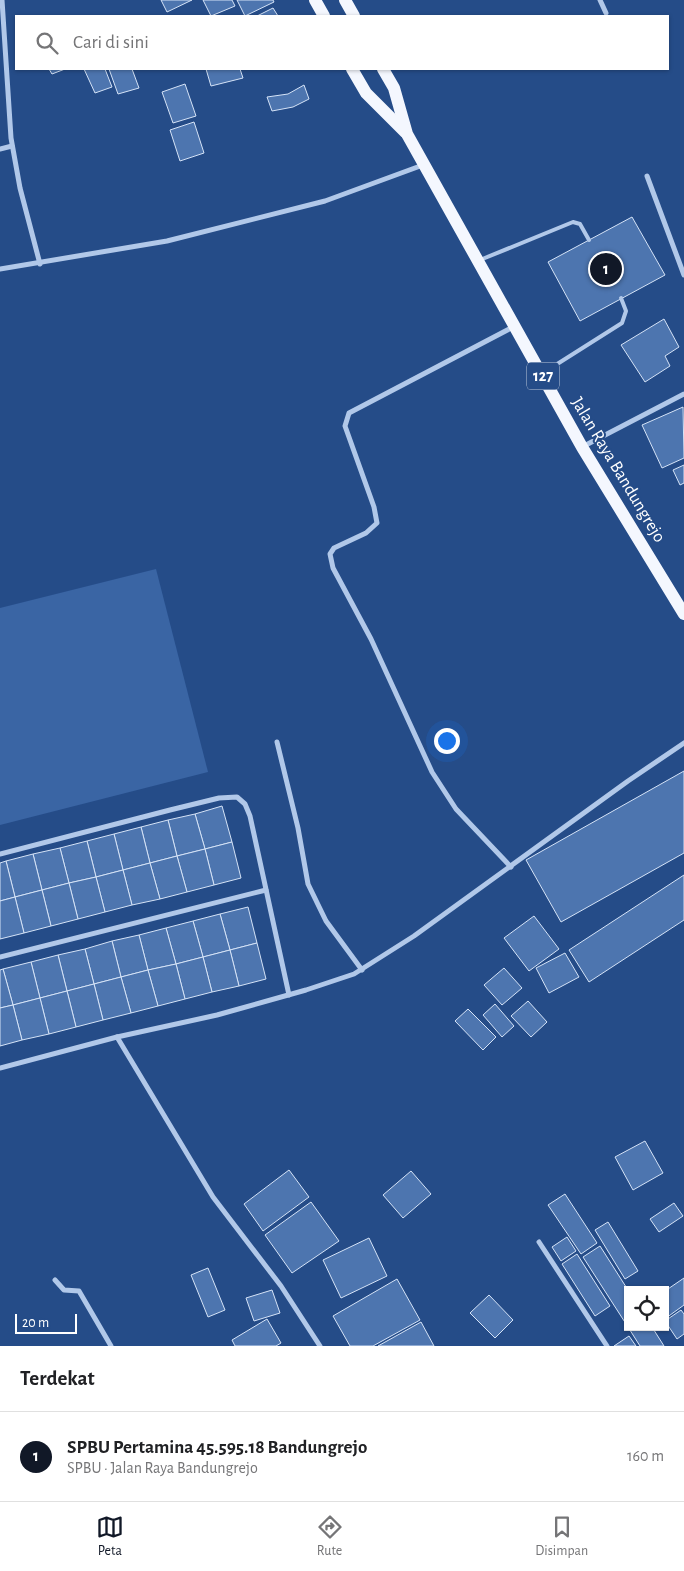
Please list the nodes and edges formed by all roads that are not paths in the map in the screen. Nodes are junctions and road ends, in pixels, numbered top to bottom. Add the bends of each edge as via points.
1 (2, 0) edge
2 (315, 0) edge
3 (344, 0) edge
4 (600, 0) edge
5 (606, 13) dead end
6 (323, 15) edge
7 (353, 15) edge
8 (353, 70) edge
9 (384, 70) edge
10 (407, 134) junction
11 (12, 146) junction
12 (0, 150) edge
13 (424, 165) junction
14 (647, 176) dead end
15 (589, 240) dead end
16 (478, 261) junction
17 (40, 264) junction
18 (0, 269) edge
19 (684, 276) edge
20 (621, 298) dead end
21 (514, 326) junction
22 (542, 374) junction
23 (684, 394) edge
24 (582, 447) junction
25 (684, 614) edge
26 (276, 742) dead end
27 (684, 743) edge
28 (0, 854) edge
29 (510, 868) junction
30 (266, 890) junction
31 (0, 957) edge
32 (362, 970) junction
33 (289, 995) junction
34 (117, 1037) junction
35 (0, 1068) edge
36 (539, 1242) dead end
37 (55, 1280) dead end
38 (111, 1346) edge
39 (320, 1346) edge
40 (607, 1346) edge

1 - 11 street
2 - 6 main road
3 - 7 main road
4 - 5 street
8 - 10 main road, Jalan Raya Bandungrejo / 127 via 366,93
9 - 10 main road, Jalan Raya Bandungrejo / 127 via 394,88
10 - 13 main road, Jalan Raya Bandungrejo / 127
11 - 12 street
11 - 17 street
13 - 16 main road, Jalan Raya Bandungrejo / 127
13 - 17 street via 325,201 167,241
14 - 19 street
15 - 16 lane via 580,224 573,222
16 - 21 main road, Jalan Raya Bandungrejo / 127
17 - 18 street
20 - 22 lane via 626,311 622,323
21 - 22 main road, Jalan Raya Bandungrejo / 127
21 - 29 street via 349,413 345,426 377,522 370,531 334,548 330,554 333,568 371,639 432,772 456,809
22 - 24 main road, Jalan Raya Bandungrejo / 127
23 - 24 street
24 - 25 main road, Jalan Raya Bandungrejo / 127
26 - 32 street via 298,828 308,884 326,920
27 - 29 street
28 - 30 street via 224,797 237,797 245,804 250,816
29 - 32 street
30 - 31 street
30 - 33 street
32 - 33 street
33 - 34 street
34 - 35 street
34 - 39 street via 213,1197 281,1286
36 - 40 street
37 - 38 street via 64,1290 79,1291

